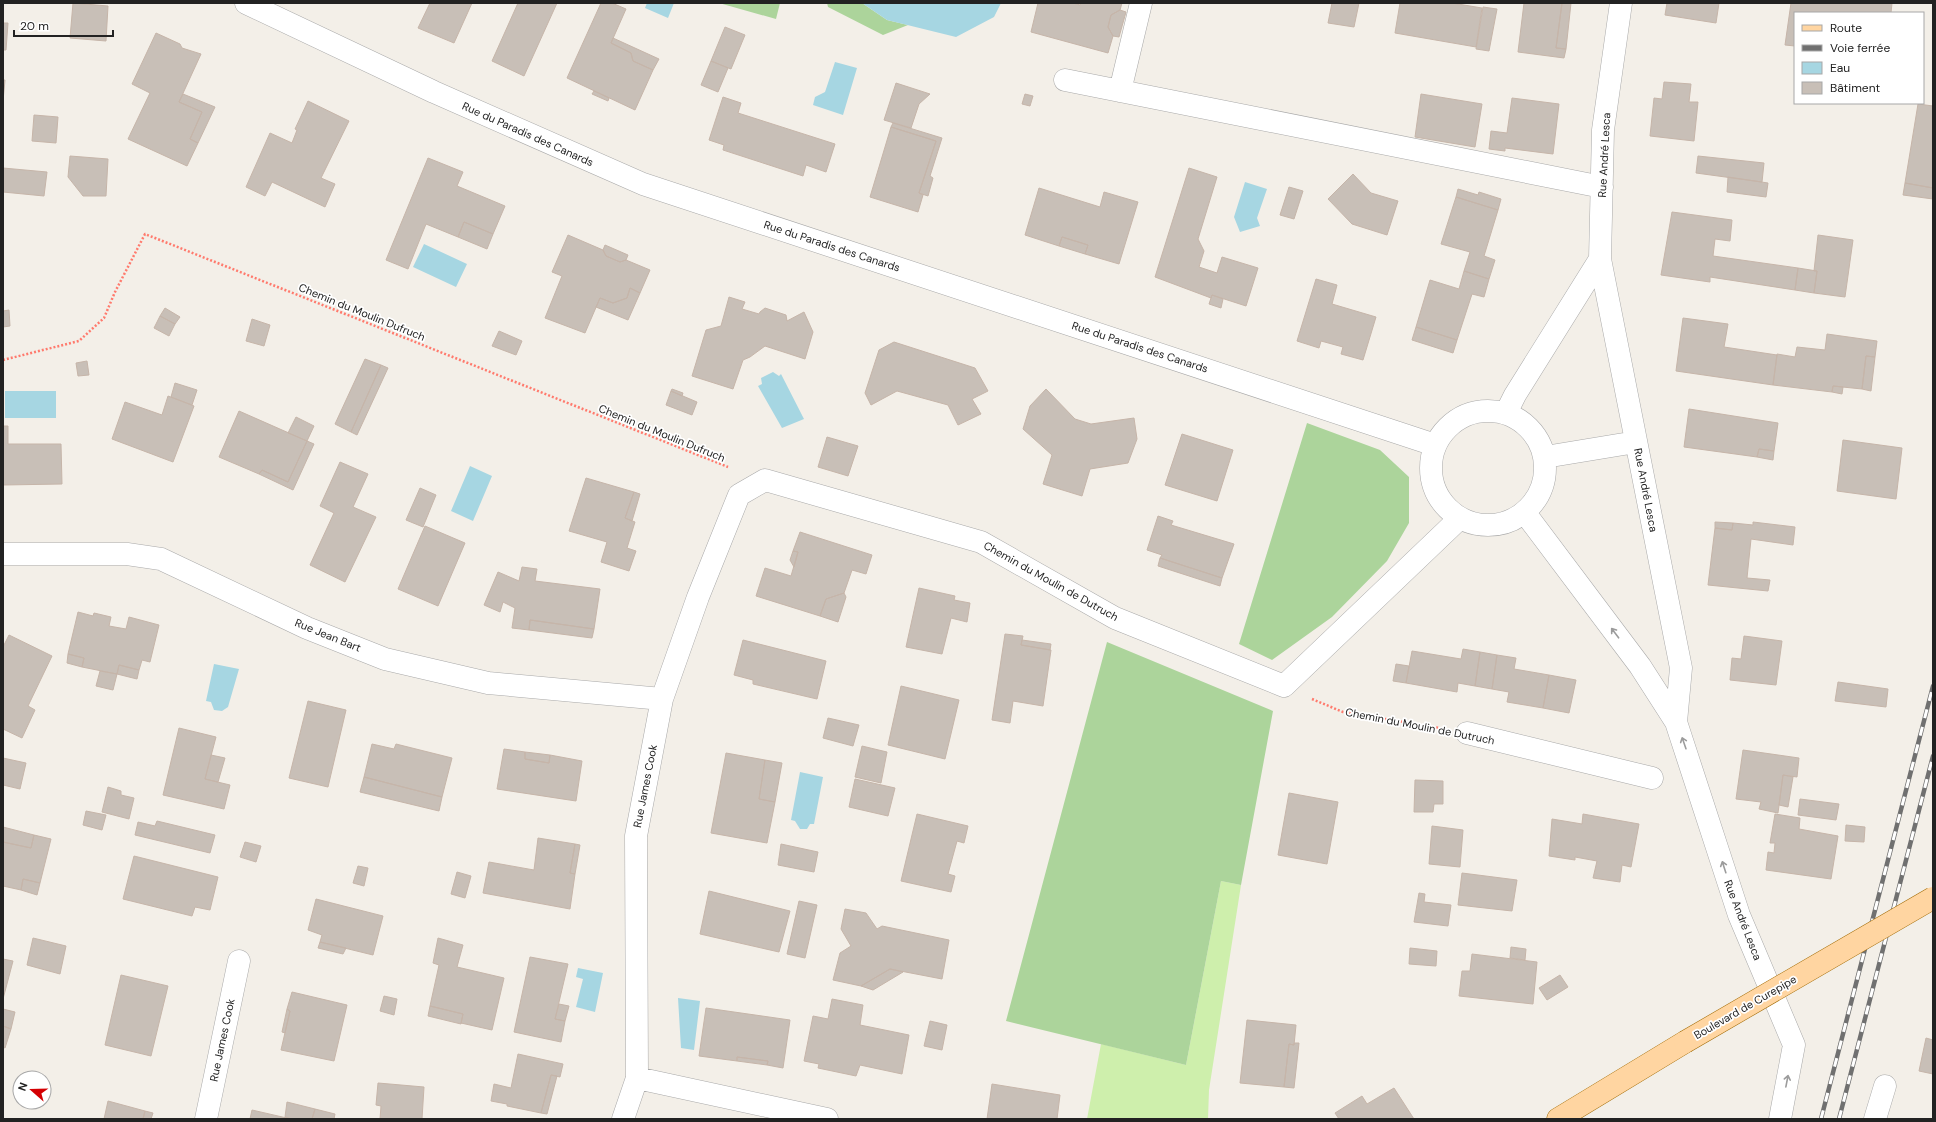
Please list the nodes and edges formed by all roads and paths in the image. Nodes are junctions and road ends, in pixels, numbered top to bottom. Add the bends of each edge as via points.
1 (246, 3) edge
2 (1141, 3) edge
3 (1621, 3) edge
4 (1065, 80) dead end
5 (1120, 91) junction
6 (1602, 187) junction
7 (1600, 259) junction
8 (3, 360) edge
9 (1506, 413) junction
10 (1636, 442) junction
11 (1435, 444) junction
12 (1545, 457) junction
13 (765, 480) junction
14 (1525, 513) junction
15 (1460, 518) junction
16 (3, 554) edge
17 (1284, 686) junction
18 (662, 699) junction
19 (1676, 722) junction
20 (1467, 733) joint
21 (1652, 778) dead end
22 (1933, 898) edge
23 (239, 961) dead end
24 (637, 1078) junction
25 (1884, 1086) dead end
26 (206, 1119) edge
27 (623, 1119) edge
28 (827, 1119) edge
29 (1558, 1119) edge
30 (1780, 1119) edge
31 (1875, 1119) edge

1 - 11 street, Rue du Paradis des Canards via 434,92 643,184
2 - 5 street
3 - 6 street, Rue André Lesca via 1603,130
4 - 5 street
5 - 6 street
6 - 7 street, Rue André Lesca
7 - 9 street
7 - 10 street, Rue André Lesca
8 - 13 path, Chemin du Moulin Dufruch via 79,341 104,318 145,234 713,462
9 - 11 street via 1489,410 1473,412 1457,419 1444,430
9 - 12 street via 1520,419 1532,429
10 - 12 street
10 - 19 street, Rue André Lesca via 1681,668
11 - 15 street via 1431,478 1437,494 1447,508
12 - 14 street via 1546,473 1543,488
13 - 17 street, Chemin du Moulin de Dutruch via 981,542 1115,618
13 - 18 street, Rue James Cook via 739,495 698,597
14 - 15 street via 1510,521 1493,525 1476,524
19 -> 14 street, Rue André Lesca via 1640,666
15 - 17 street
16 - 18 street, Rue Jean Bart via 127,554 161,559 307,628 385,658 488,683
17 - 20 path, Chemin du Moulin de Dutruch via 1343,712
18 - 24 street, Rue James Cook via 636,836
30 -> 19 street, Rue André Lesca via 1794,1045 1739,915
20 - 21 street, Chemin du Moulin de Dutruch
22 - 29 main road, Boulevard de Curepipe, bridge
23 - 26 street, Rue James Cook
24 - 27 street, Rue James Cook
24 - 28 street
25 - 31 street

